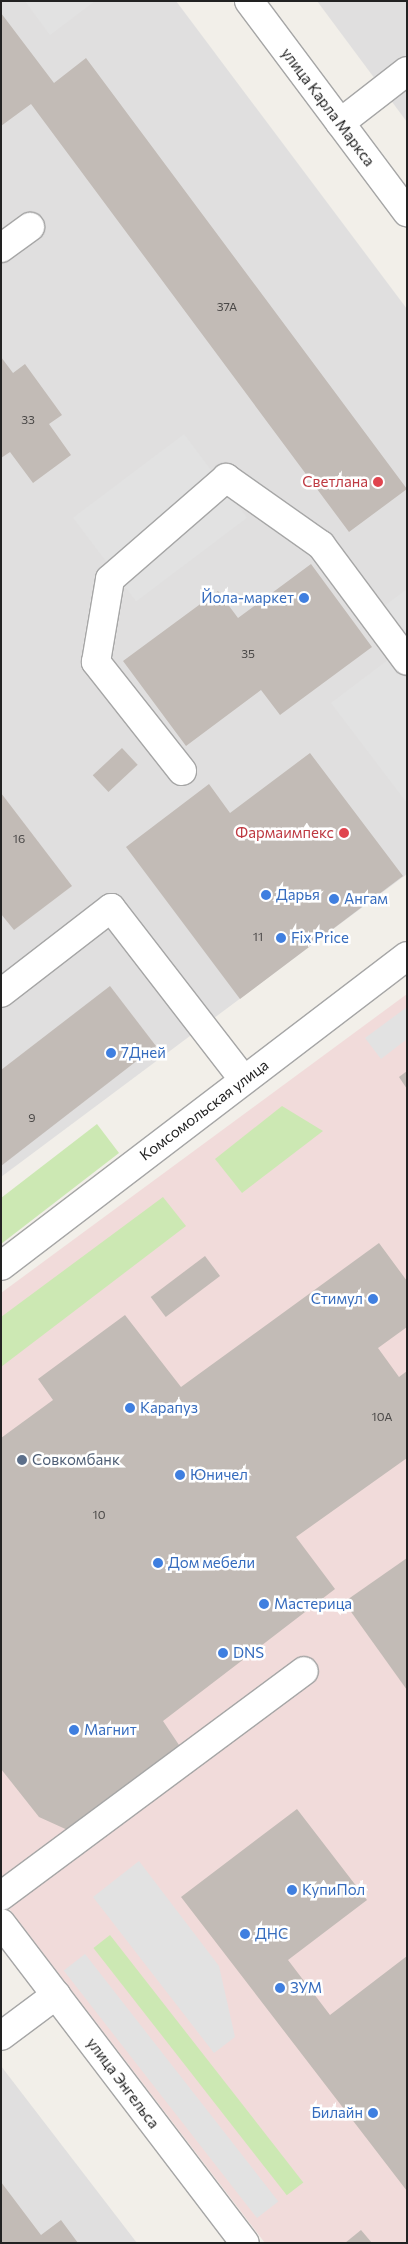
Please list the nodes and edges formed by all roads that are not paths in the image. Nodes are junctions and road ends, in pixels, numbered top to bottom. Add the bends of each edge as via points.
1 (249, 1) edge
2 (407, 71) edge
3 (340, 123) junction
4 (407, 212) edge
5 (30, 227) dead end
6 (1, 248) edge
7 (407, 661) edge
8 (182, 771) dead end
9 (407, 956) edge
10 (1, 993) edge
11 (244, 1080) junction
12 (1, 1266) edge
13 (304, 1671) dead end
14 (1, 1896) edge
15 (1, 1923) edge
16 (56, 1995) junction
17 (1, 2036) edge
18 (245, 2243) edge

1 - 3 street, улица Карла Маркса
2 - 3 street
3 - 4 street, улица Карла Маркса
5 - 6 street
7 - 8 street via 321,546 226,478 110,580 96,662
9 - 11 street, Комсомольская улица
10 - 11 street via 111,908
11 - 12 street, Комсомольская улица
13 - 14 street
15 - 16 street, улица Энгельса
16 - 17 street
16 - 18 street, улица Энгельса

